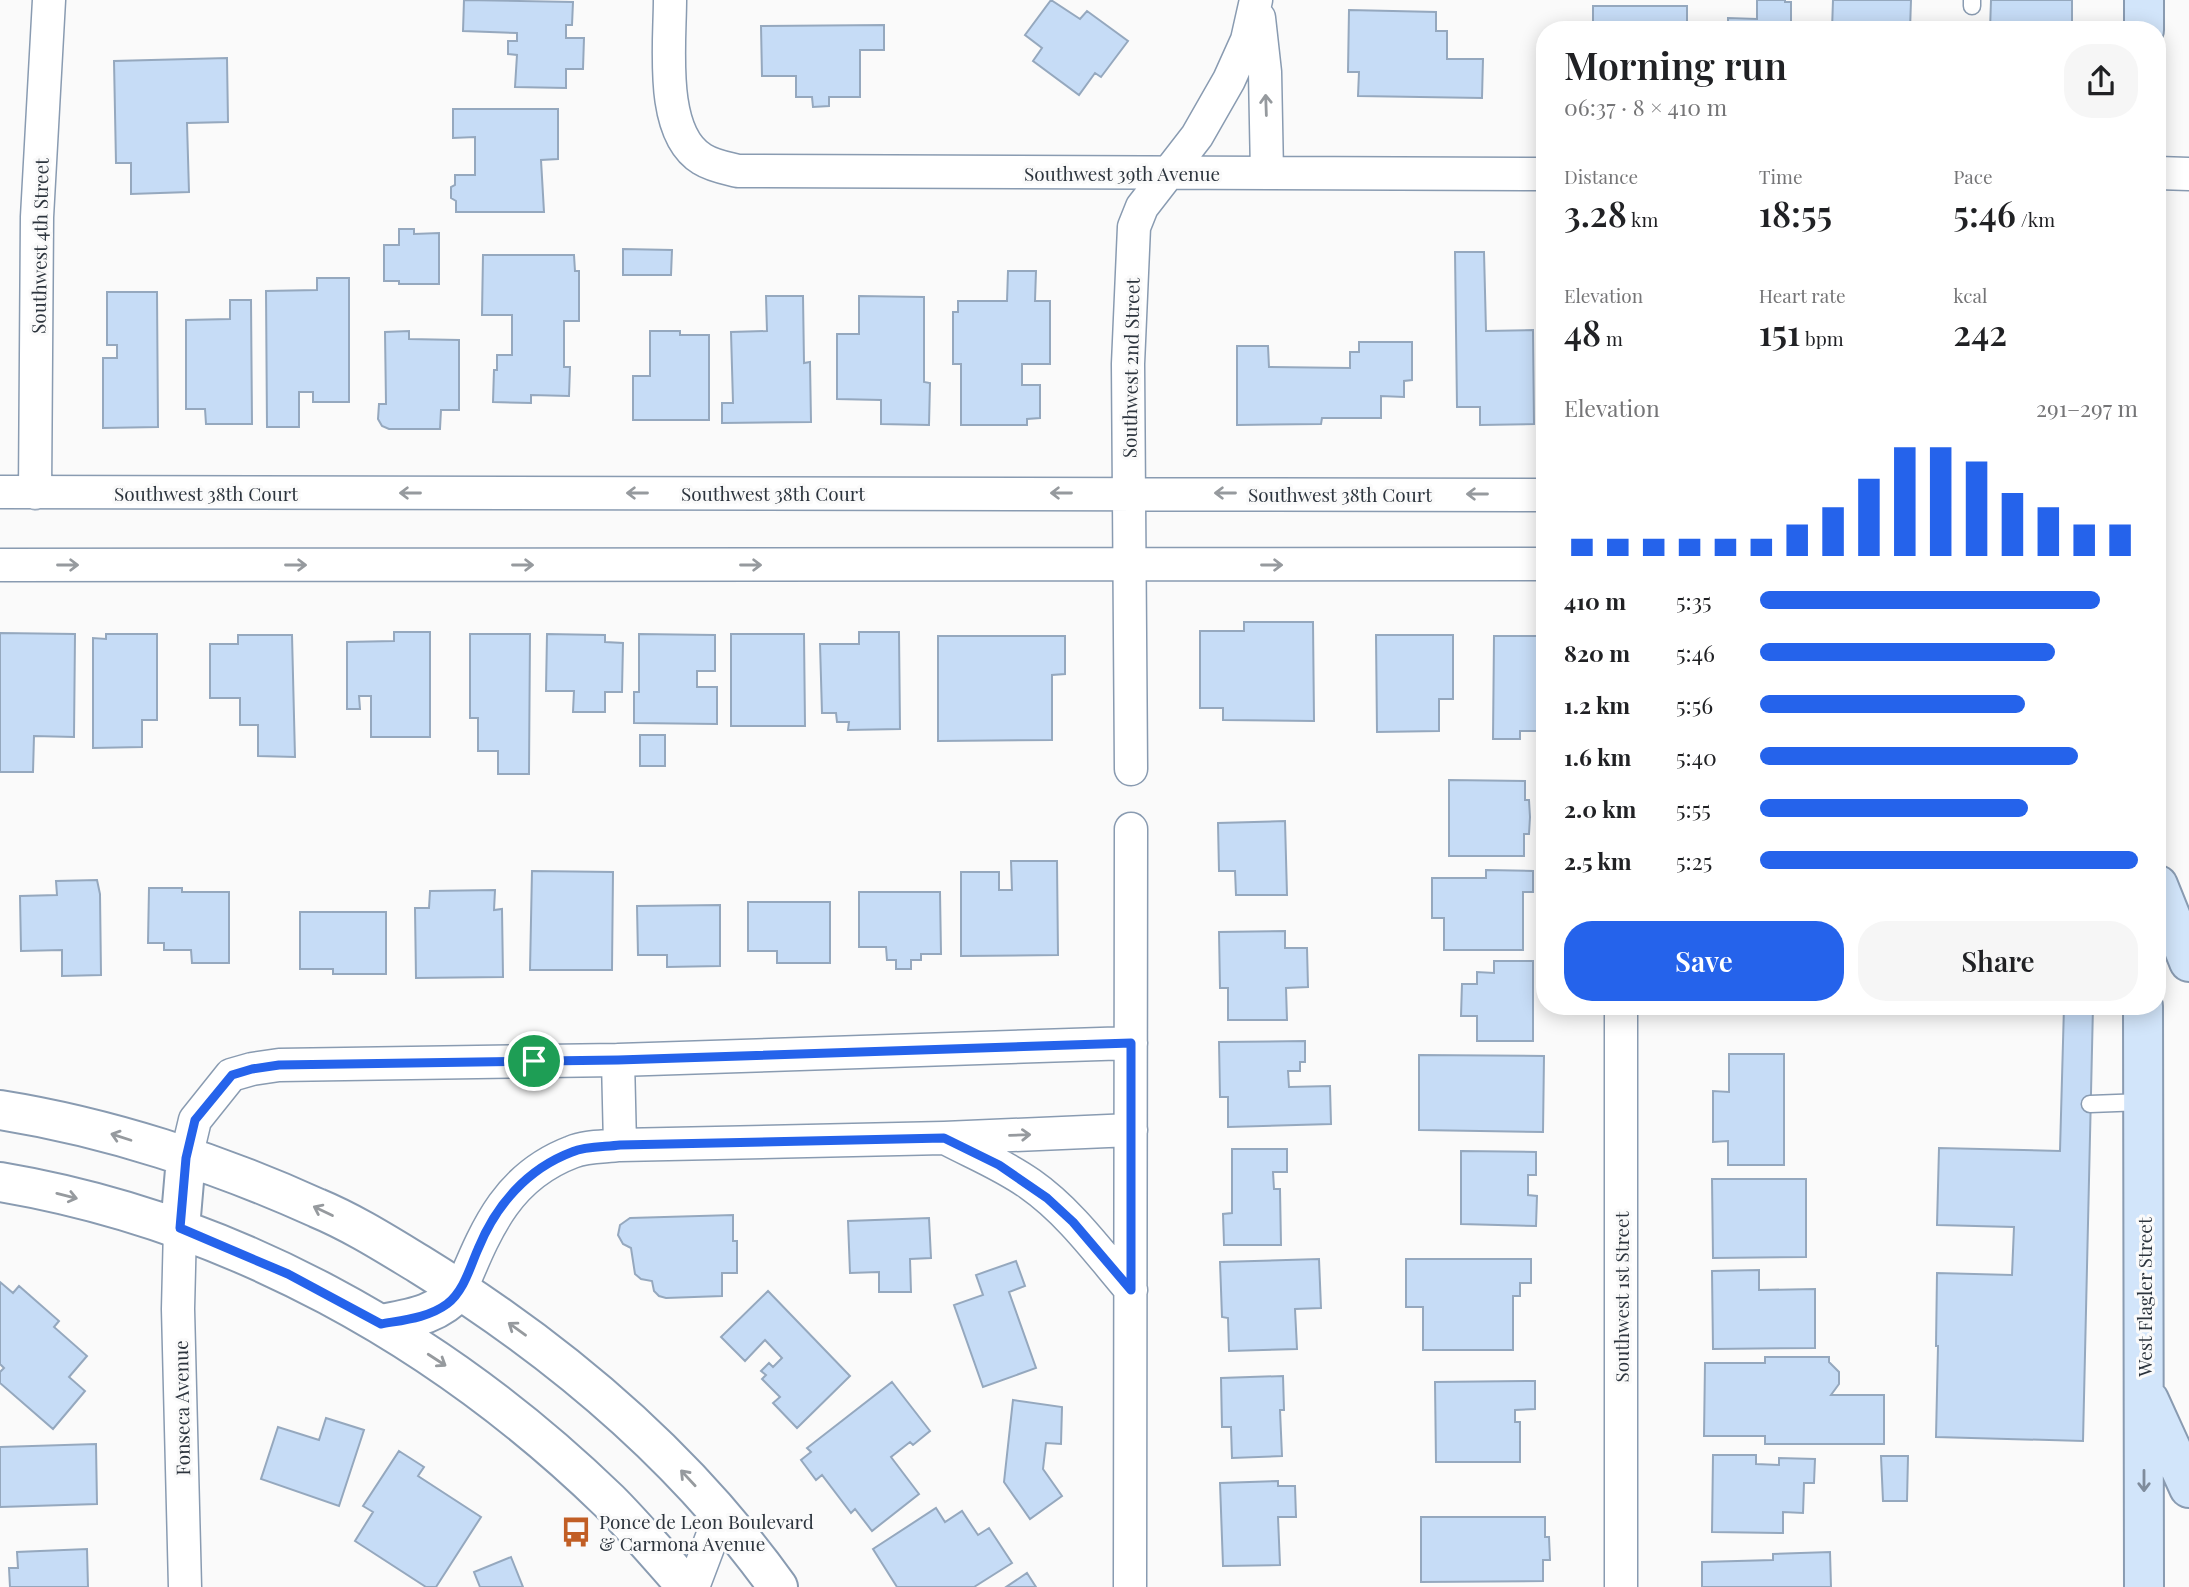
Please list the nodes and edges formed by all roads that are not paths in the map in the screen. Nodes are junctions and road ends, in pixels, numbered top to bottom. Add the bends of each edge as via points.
1 (49, 0) edge
2 (670, 0) edge
3 (1256, 0) edge
4 (2144, 0) edge
5 (2144, 21) edge
6 (1169, 173) junction
7 (1268, 173) junction
8 (2166, 173) edge
9 (1536, 174) edge
10 (2189, 174) edge
11 (0, 492) edge
12 (35, 492) junction
13 (1129, 493) junction
14 (1536, 495) edge
15 (1536, 564) edge
16 (0, 565) edge
17 (1131, 566) junction
18 (1131, 769) dead end
19 (1131, 829) dead end
20 (2166, 906) edge
21 (2189, 962) edge
22 (1621, 1015) edge
23 (2143, 1015) edge
24 (1131, 1043) junction
25 (618, 1060) junction
26 (2143, 1102) junction
27 (2090, 1104) dead end
28 (0, 1110) edge
29 (1131, 1130) junction
30 (944, 1138) junction
31 (620, 1145) junction
32 (186, 1158) junction
33 (0, 1182) edge
34 (180, 1228) junction
35 (461, 1289) junction
36 (1131, 1290) junction
37 (381, 1324) junction
38 (2144, 1388) junction
39 (2189, 1488) edge
40 (721, 1513) junction
41 (185, 1587) edge
42 (687, 1587) edge
43 (693, 1587) edge
44 (778, 1587) edge
45 (1130, 1587) edge
46 (1621, 1587) edge
47 (2144, 1587) edge

1 - 12 street, Southwest 4th Street via 37,218
2 - 6 street, Southwest 39th Avenue via 671,100 677,125 701,159 738,171 764,172
3 - 6 street, Southwest 2nd Street via 1240,58 1197,136
7 -> 3 street, Southwest 2nd Street via 1265,72
4 - 5 main road
6 - 7 street, Southwest 39th Avenue
6 - 13 street, Southwest 2nd Street via 1142,207 1134,227
7 - 9 street, Southwest 39th Avenue
8 - 10 street
11 - 12 street, Southwest 38th Court
13 -> 12 street, Southwest 38th Court
14 -> 13 street, Southwest 38th Court
13 - 17 street, Southwest 2nd Street
17 -> 15 street
16 -> 17 street
17 - 18 street, Southwest 2nd Street
19 - 24 street
20 - 21 main road
22 - 46 street, Southwest 1st Street
23 - 26 main road, West Flagler Street
24 - 25 street
24 - 29 street
25 - 31 street
25 - 32 street via 252,1069 232,1075 195,1120
26 - 27 lane
26 - 38 main road, West Flagler Street
32 -> 28 street via 110,1133
30 -> 29 street
29 - 36 street
30 - 31 street
30 - 36 street via 999,1165 1047,1198
31 - 35 street via 574,1151 521,1183 485,1233
32 - 34 street
35 -> 32 street via 319,1208
33 -> 34 street
34 - 37 street via 288,1274
34 - 41 street, Fonseca Avenue
35 - 37 street via 447,1304 424,1316
40 -> 35 street via 665,1453 564,1364
36 - 45 street
37 -> 42 street via 510,1413 610,1502
38 - 39 main road
38 -> 47 main road, West Flagler Street
40 - 43 street
40 - 44 street

